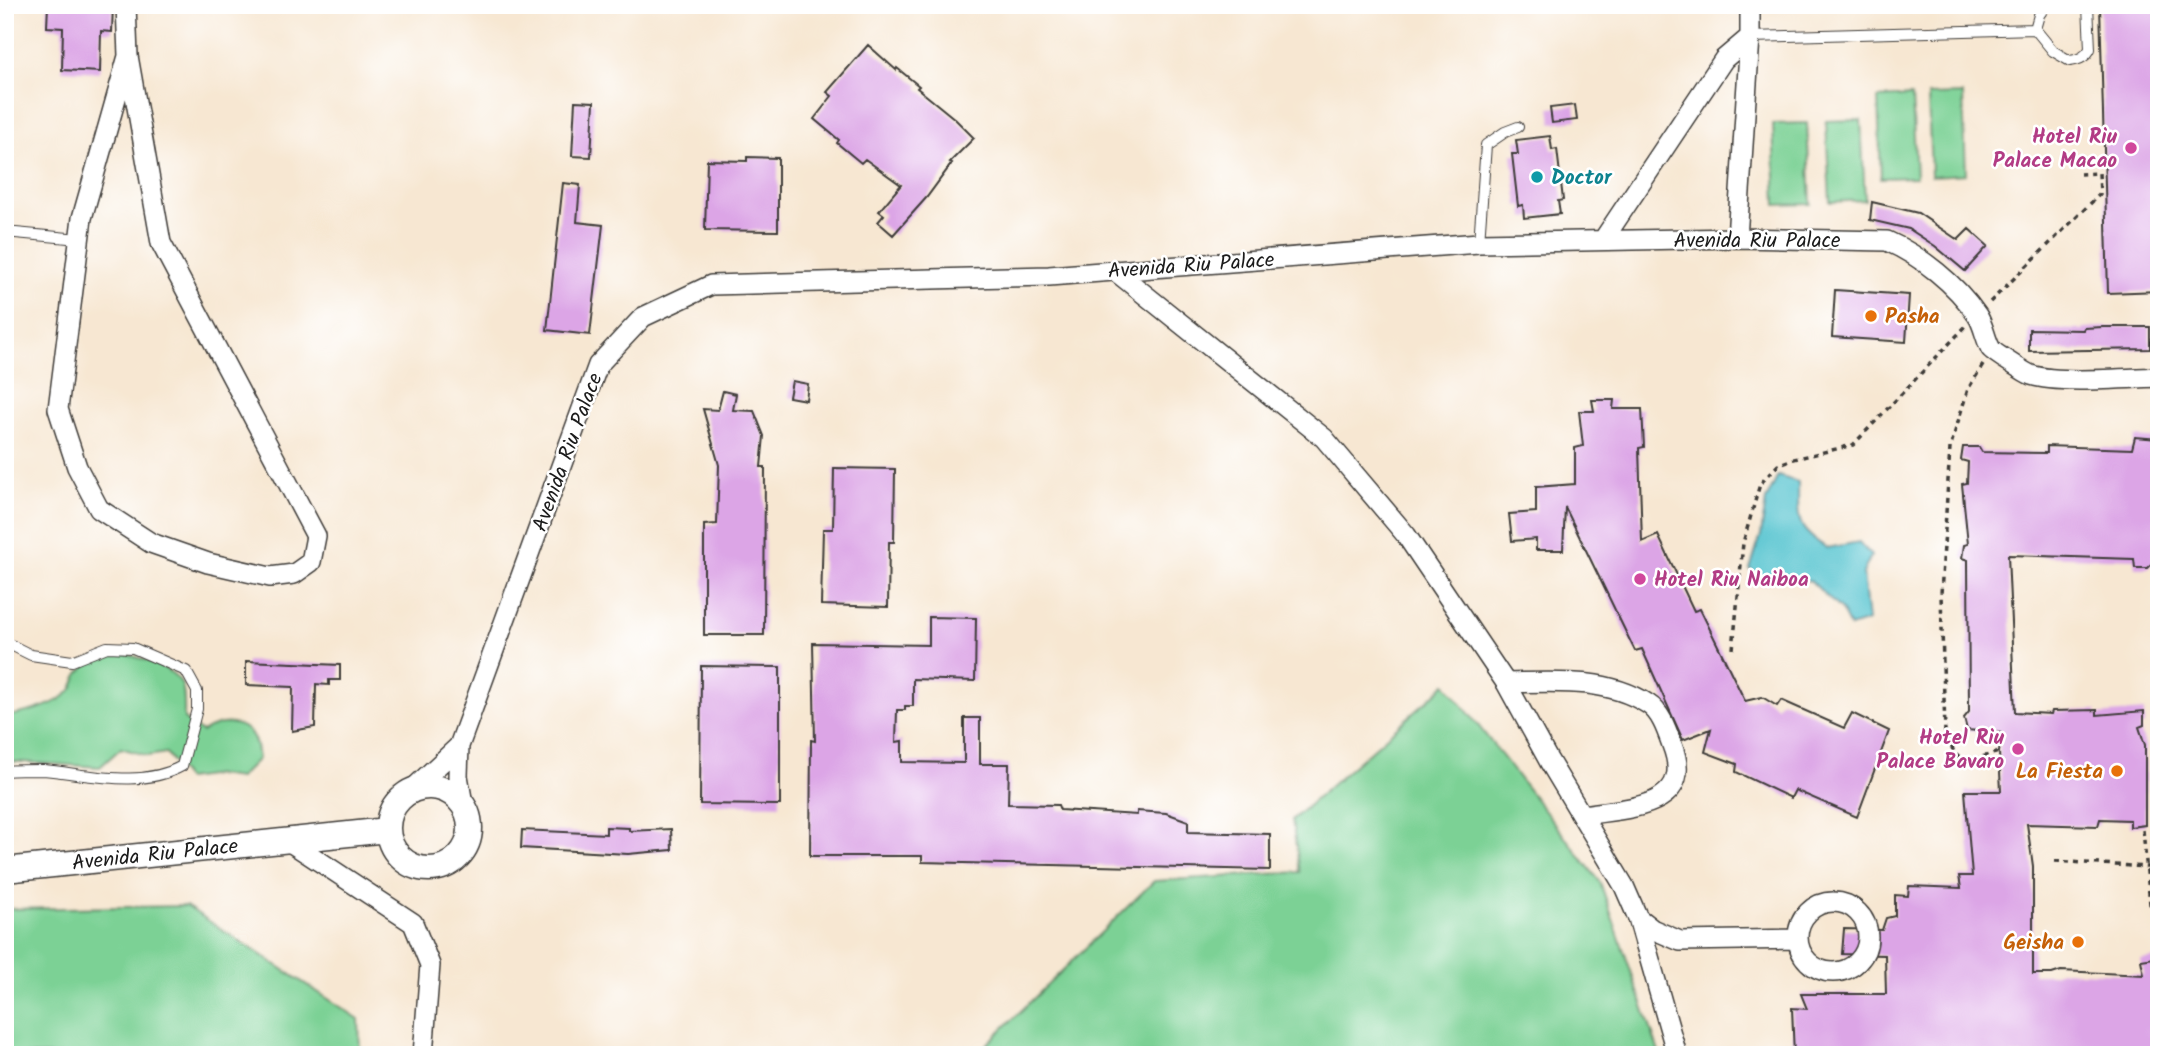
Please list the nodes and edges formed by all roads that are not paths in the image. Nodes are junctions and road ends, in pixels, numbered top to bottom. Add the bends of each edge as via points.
1 (126, 5) edge
2 (1750, 5) edge
3 (2046, 5) edge
4 (2088, 5) edge
5 (2035, 29) junction
6 (1750, 37) junction
7 (128, 56) junction
8 (1518, 127) dead end
9 (5, 232) edge
10 (1737, 238) junction
11 (79, 239) junction
12 (1603, 240) junction
13 (1479, 243) junction
14 (1114, 270) junction
15 (2159, 377) edge
16 (5, 642) edge
17 (1506, 683) junction
18 (458, 746) junction
19 (5, 771) edge
20 (415, 788) junction
21 (463, 804) junction
22 (1583, 816) junction
23 (387, 830) junction
24 (287, 840) junction
25 (5, 870) edge
26 (1638, 918) junction
27 (1798, 939) dead end
28 (423, 1055) edge
29 (1677, 1055) edge

1 - 7 street
2 - 6 street
3 - 5 lane
4 - 5 lane via 2090,49 2082,58 2070,61 2061,57
5 - 6 lane
6 - 10 street
6 - 12 street via 1724,59
7 - 11 street
7 - 11 street via 161,243 316,536 311,562 294,574 270,577 151,544 99,509 77,467 58,410
8 - 13 lane via 1486,145
9 - 11 lane
10 - 12 street, Avenida Riu Palace
10 - 15 street, Avenida Riu Palace via 1887,241 1931,267 1977,314 1992,352 2030,374 2056,379
12 - 13 street, Avenida Riu Palace
13 - 14 street, Avenida Riu Palace
14 - 17 street via 1324,438 1406,535
14 - 18 street, Avenida Riu Palace via 1049,276 711,285 643,317 598,365
16 - 19 lane via 31,655 72,661 107,647 134,648 186,671 197,691 197,709 182,766 166,775 98,777
17 - 22 street
17 - 22 street via 1585,683 1623,693 1657,711 1676,754 1678,769 1670,790 1646,804
18 - 20 street, Avenida Riu Palace
18 - 21 street, Avenida Riu Palace
20 - 21 street via 441,788
20 - 23 street via 394,805
21 - 23 street via 470,823 468,844 460,856 436,869 422,869 398,856
22 - 26 street
23 - 24 street, Avenida Riu Palace
24 - 25 street, Avenida Riu Palace
24 - 28 street via 413,923 430,965
26 - 27 street via 1679,941
26 - 29 street

